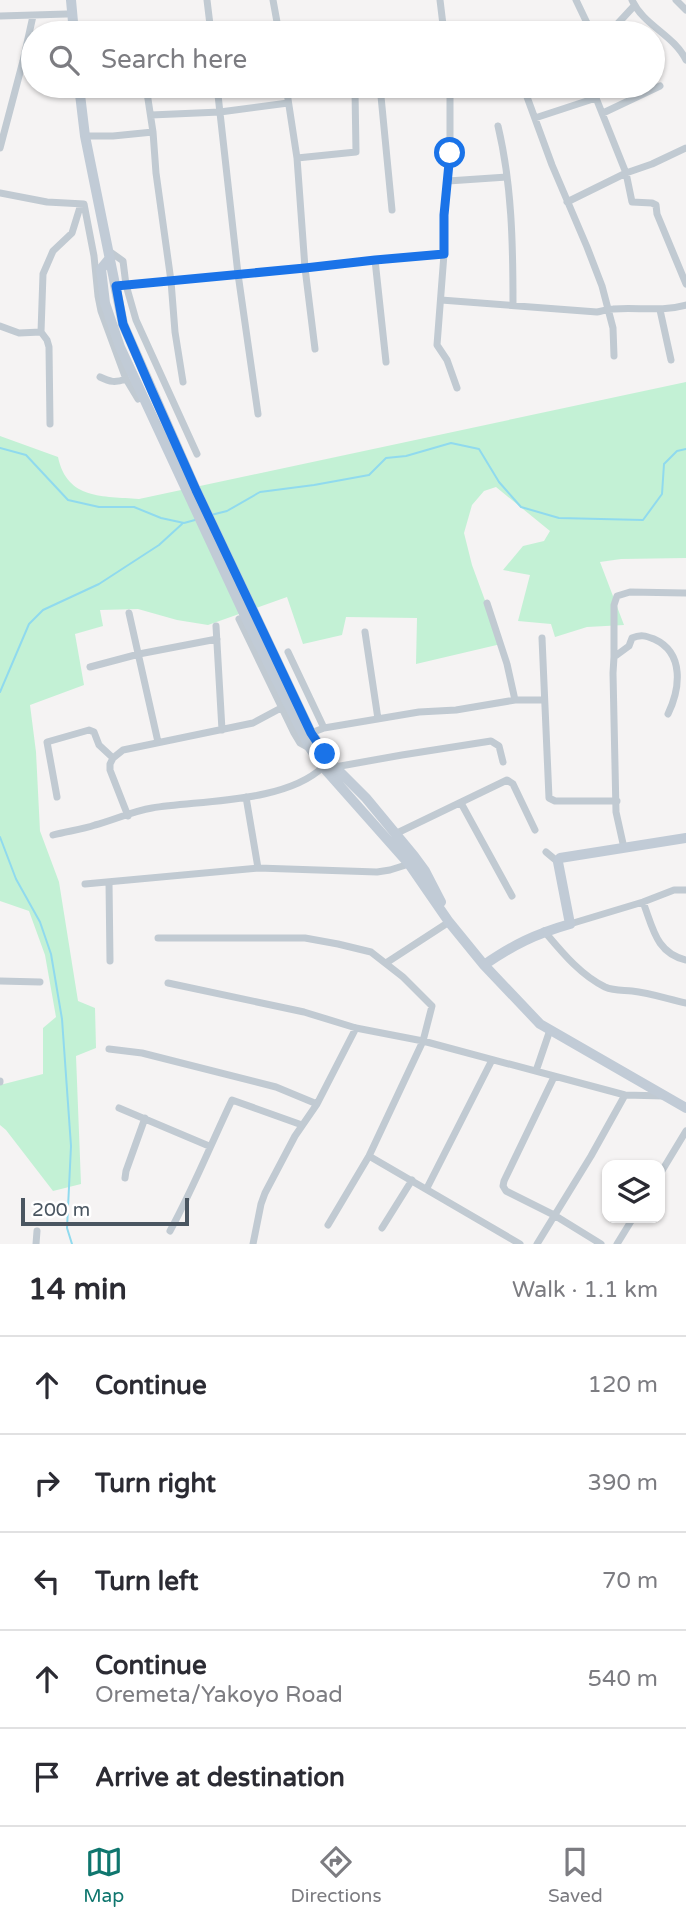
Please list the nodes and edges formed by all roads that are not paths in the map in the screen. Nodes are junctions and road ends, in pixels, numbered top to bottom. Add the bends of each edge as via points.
1 (71, 0) edge
2 (207, 0) edge
3 (273, 0) edge
4 (440, 0) edge
5 (576, 0) edge
6 (676, 0) edge
7 (633, 3) edge
8 (686, 10) edge
9 (67, 14) dead end
10 (0, 16) edge
11 (33, 16) junction
12 (32, 21) edge
13 (73, 21) edge
14 (210, 21) edge
15 (277, 21) edge
16 (443, 21) edge
17 (586, 21) edge
18 (619, 21) edge
19 (649, 21) edge
20 (665, 36) edge
21 (686, 60) edge
22 (21, 69) edge
23 (80, 98) edge
24 (148, 98) edge
25 (218, 98) edge
26 (287, 98) edge
27 (355, 98) edge
28 (381, 98) edge
29 (450, 98) edge
30 (528, 98) edge
31 (596, 98) joint
32 (635, 98) edge
33 (288, 103) junction
34 (220, 111) junction
35 (603, 113) junction
36 (151, 115) junction
37 (535, 118) junction
38 (498, 127) dead end
39 (153, 132) junction
40 (85, 136) junction
41 (0, 148) edge
42 (686, 148) edge
43 (296, 158) junction
44 (626, 173) junction
45 (507, 177) junction
46 (448, 181) junction
47 (0, 193) edge
48 (567, 202) junction
49 (81, 204) junction
50 (392, 210) dead end
51 (109, 254) junction
52 (444, 254) junction
53 (375, 260) junction
54 (305, 268) junction
55 (238, 274) junction
56 (171, 281) junction
57 (686, 284) edge
58 (121, 286) junction
59 (441, 300) junction
60 (513, 304) junction
61 (686, 305) edge
62 (608, 309) junction
63 (660, 310) junction
64 (1, 329) edge
65 (41, 332) junction
66 (315, 349) dead end
67 (614, 356) dead end
68 (671, 360) dead end
69 (386, 362) dead end
70 (100, 377) dead end
71 (125, 379) junction
72 (183, 382) dead end
73 (457, 388) dead end
74 (138, 399) dead end
75 (258, 414) dead end
76 (50, 424) dead end
77 (197, 454) dead end
78 (685, 593) edge
79 (487, 603) dead end
80 (129, 613) dead end
81 (239, 618) dead end
82 (216, 626) dead end
83 (365, 632) dead end
84 (542, 638) dead end
85 (217, 639) junction
86 (288, 652) dead end
87 (139, 654) junction
88 (614, 657) junction
89 (90, 667) dead end
90 (278, 674) junction
91 (544, 699) junction
92 (515, 700) junction
93 (281, 708) junction
94 (668, 714) dead end
95 (377, 719) junction
96 (324, 728) junction
97 (222, 730) junction
98 (311, 733) junction
99 (158, 742) junction
100 (310, 748) junction
101 (113, 758) junction
102 (503, 762) dead end
103 (323, 767) junction
104 (335, 767) junction
105 (57, 797) dead end
106 (246, 797) junction
107 (617, 801) junction
108 (461, 803) junction
109 (128, 816) junction
110 (535, 830) dead end
111 (395, 834) junction
112 (53, 835) dead end
113 (686, 838) edge
114 (624, 848) junction
115 (546, 852) dead end
116 (558, 862) junction
117 (409, 864) junction
118 (258, 868) junction
119 (109, 882) junction
120 (85, 884) dead end
121 (686, 890) edge
122 (512, 896) dead end
123 (643, 902) junction
124 (449, 922) junction
125 (570, 924) junction
126 (544, 931) junction
127 (158, 938) dead end
128 (686, 960) edge
129 (110, 961) dead end
130 (386, 963) junction
131 (484, 965) junction
132 (0, 981) edge
133 (40, 982) dead end
134 (167, 983) dead end
135 (686, 1003) edge
136 (356, 1028) junction
137 (550, 1030) junction
138 (423, 1041) junction
139 (109, 1049) dead end
140 (492, 1060) junction
141 (536, 1071) junction
142 (554, 1077) junction
143 (625, 1095) junction
144 (666, 1096) junction
145 (317, 1104) junction
146 (119, 1108) dead end
147 (686, 1108) edge
148 (145, 1118) junction
149 (302, 1125) junction
150 (686, 1131) edge
151 (209, 1146) junction
152 (369, 1156) junction
153 (665, 1166) edge
154 (125, 1178) dead end
155 (412, 1180) junction
156 (427, 1188) junction
157 (554, 1215) junction
158 (630, 1223) edge
159 (328, 1225) dead end
160 (382, 1228) dead end
161 (37, 1231) dead end
162 (170, 1231) dead end
163 (36, 1244) edge
164 (253, 1244) edge
165 (520, 1244) edge
166 (537, 1244) edge
167 (601, 1244) edge
168 (617, 1244) edge

1 - 13 main road
2 - 14 street
3 - 15 street
4 - 16 street
5 - 17 street
6 - 8 street
7 - 18 street
7 - 19 street
9 - 11 street
10 - 11 street
11 - 12 street
20 - 21 street
22 - 41 street
23 - 40 main road
24 - 36 street
25 - 34 street
26 - 33 street
27 - 43 street via 356,152
28 - 50 street
29 - 46 street
30 - 37 street
31 - 35 street
31 - 37 street
32 - 35 street
33 - 34 street
33 - 43 street
34 - 36 street
34 - 55 street
35 - 44 street
36 - 39 street
37 - 48 street
38 - 45 street
39 - 40 street
39 - 56 street
40 - 51 main road
42 - 44 street
43 - 54 street
44 - 48 street
44 - 57 street via 632,202 656,205
45 - 46 street
45 - 60 street
46 - 52 street
47 - 49 street
48 - 62 street
49 - 65 street via 72,233 53,251 43,274
49 - 71 street via 85,205 101,311
51 - 58 main road
51 - 90 main road via 100,269 120,348
52 - 53 street
52 - 59 street
53 - 54 street
53 - 69 street
54 - 55 street
54 - 66 street
55 - 56 street
55 - 75 street
56 - 58 street
56 - 72 street
58 - 77 street
58 - 90 main road via 123,324
59 - 60 street
59 - 73 street via 437,345
60 - 62 street via 571,311
61 - 63 street
62 - 63 street
62 - 67 street
63 - 68 street
64 - 65 street
65 - 76 street via 49,347
70 - 71 street via 109,382
71 - 74 street
78 - 88 street via 617,596
79 - 92 street
80 - 87 street
81 - 93 street
82 - 85 street
83 - 95 street
84 - 91 street
85 - 87 street
85 - 97 street
86 - 96 street
87 - 89 street
87 - 99 street
88 - 94 street via 638,636 668,647 677,666
88 - 107 street
90 - 98 main road
90 - 100 main road
91 - 92 street
91 - 107 street via 549,798
92 - 95 street
93 - 97 street via 253,723
93 - 100 street via 300,743
95 - 96 street
96 - 98 street
97 - 99 street
98 - 104 main road
99 - 101 street via 123,750
100 - 103 main road
101 - 105 street via 89,730 47,742
101 - 109 street via 110,770
102 - 104 street via 499,746 491,741
103 - 106 street via 306,780
103 - 117 main road
104 - 111 main road
106 - 109 street via 150,808
106 - 118 street
107 - 114 street
108 - 110 street via 507,780
108 - 111 street
108 - 122 street
109 - 112 street
111 - 124 main road via 425,871
113 - 114 main road
114 - 116 main road
115 - 116 street
116 - 125 main road
117 - 118 street via 377,872
117 - 124 main road
118 - 119 street
119 - 120 street
119 - 129 street
121 - 123 street
123 - 125 street
123 - 128 street via 662,947 671,956
124 - 130 street
124 - 131 main road
125 - 126 main road
126 - 131 main road
126 - 135 street via 569,960 606,987
127 - 130 street via 305,938 371,953
130 - 138 street via 432,1006
131 - 137 main road
132 - 133 street
134 - 136 street via 304,1012
136 - 138 street
136 - 145 street
137 - 141 street
137 - 144 main road
138 - 140 street
138 - 152 street
139 - 145 street via 266,1084
140 - 141 street
140 - 156 street
141 - 142 street
142 - 143 street
142 - 157 street via 503,1186
143 - 144 street
143 - 157 street
144 - 147 main road
145 - 149 street
146 - 148 street
148 - 151 street
148 - 154 street
149 - 151 street via 232,1100
149 - 164 street via 265,1193
150 - 153 street
151 - 162 street
152 - 155 street
152 - 159 street
155 - 156 street
155 - 160 street
156 - 165 street
157 - 166 street
157 - 167 street
158 - 168 street
161 - 163 street

